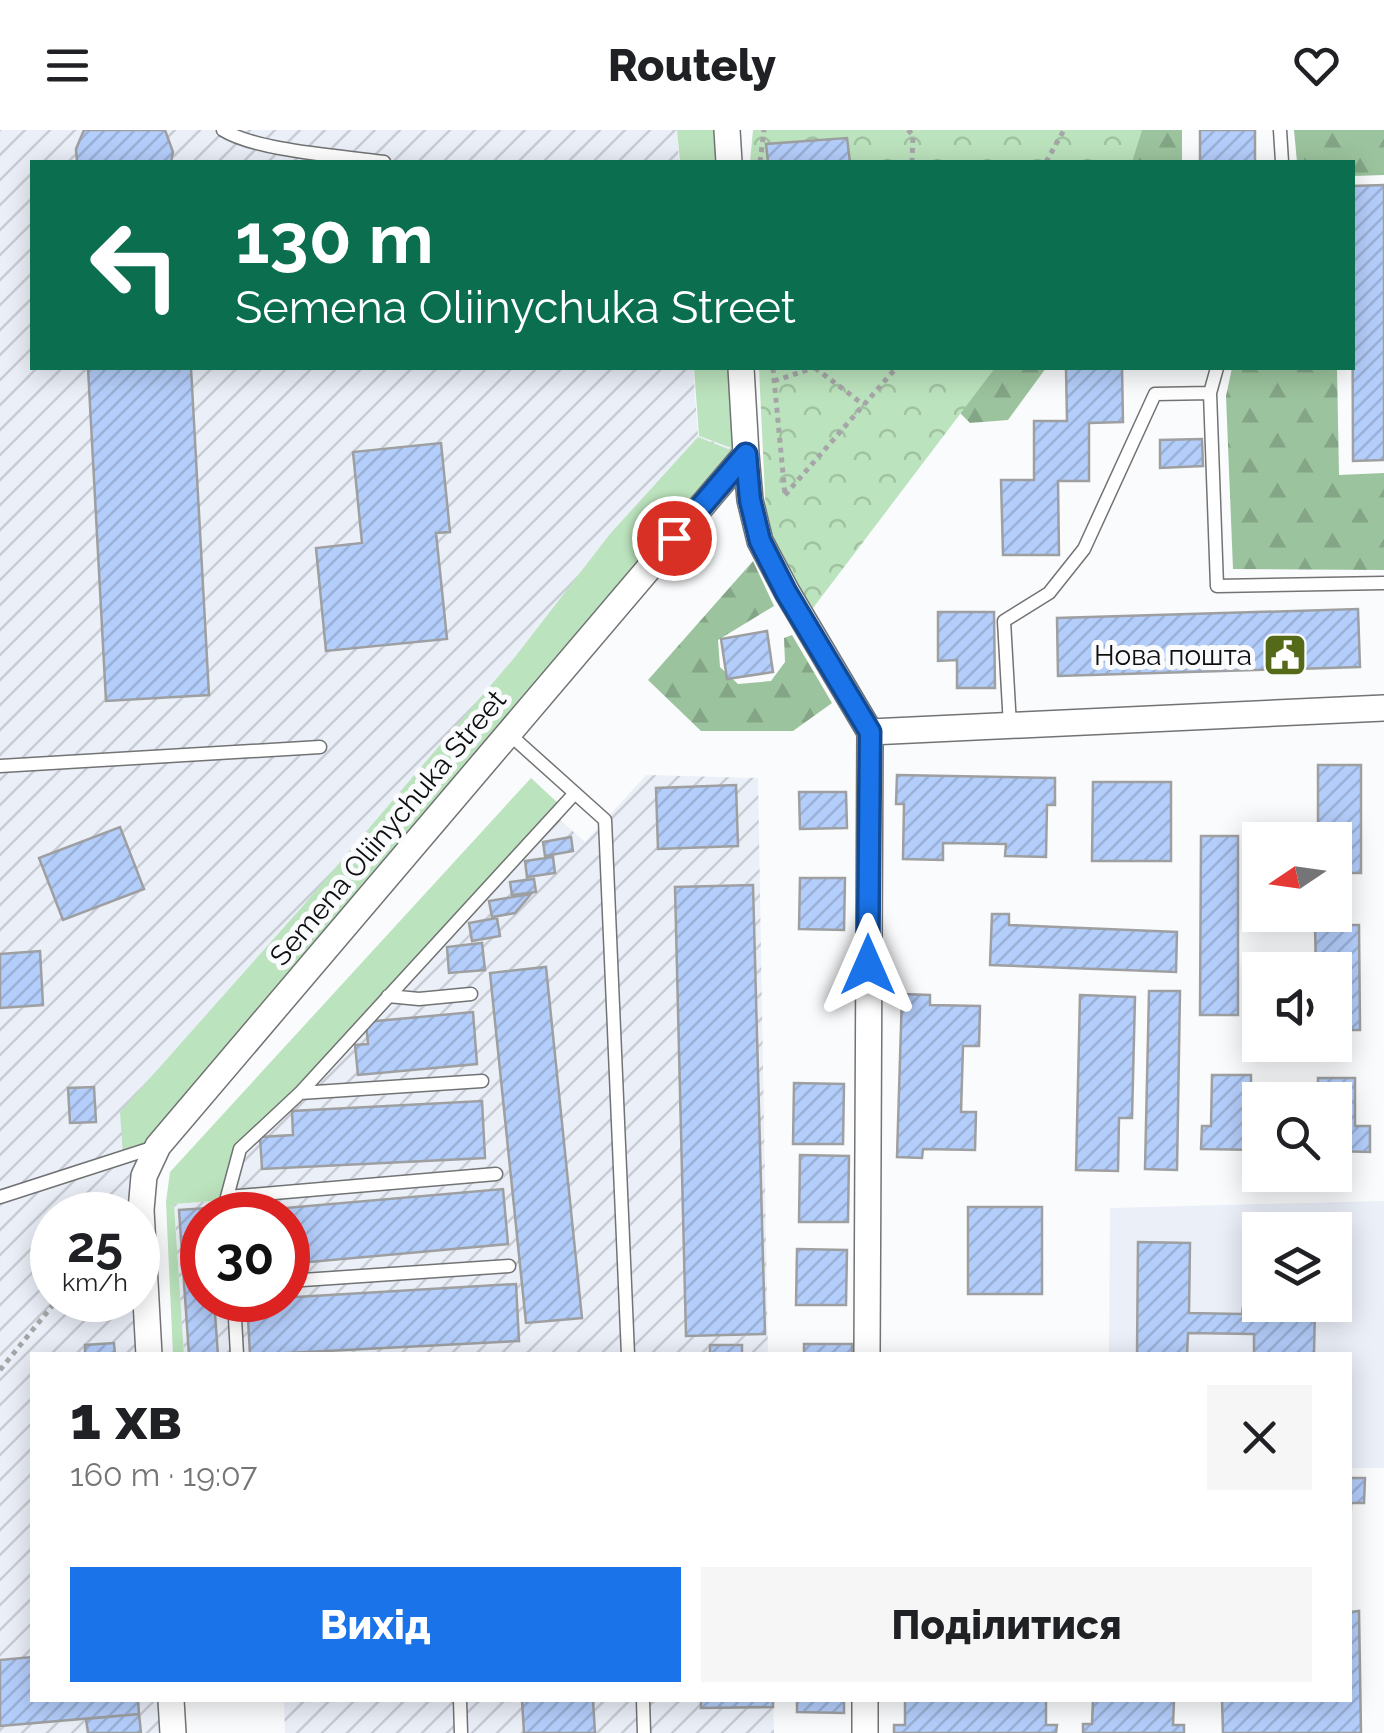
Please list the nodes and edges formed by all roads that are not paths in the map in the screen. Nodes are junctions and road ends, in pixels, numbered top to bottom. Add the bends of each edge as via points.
1 (223, 130) edge
2 (728, 130) edge
3 (1280, 130) edge
4 (370, 160) edge
5 (729, 160) edge
6 (1282, 160) edge
7 (741, 370) edge
8 (1216, 370) edge
9 (1210, 394) junction
10 (746, 454) junction
11 (1384, 583) edge
12 (1384, 708) edge
13 (1010, 726) junction
14 (870, 732) junction
15 (508, 733) junction
16 (320, 747) dead end
17 (0, 766) edge
18 (576, 793) junction
19 (471, 994) dead end
20 (388, 996) junction
21 (482, 1080) dead end
22 (300, 1093) junction
23 (158, 1146) junction
24 (496, 1174) dead end
25 (228, 1192) edge
26 (285, 1192) edge
27 (0, 1198) edge
28 (509, 1266) dead end
29 (310, 1279) edge
30 (235, 1322) edge
31 (149, 1352) edge
32 (237, 1352) edge
33 (628, 1352) edge
34 (867, 1352) edge
35 (171, 1702) edge
36 (460, 1702) edge
37 (643, 1702) edge
38 (865, 1702) edge
39 (173, 1733) edge
40 (460, 1733) edge
41 (644, 1733) edge
42 (865, 1733) edge

1 - 4 lane via 284,148
2 - 5 street
3 - 6 lane
7 - 10 street
8 - 9 lane
9 - 11 lane via 1217,586
9 - 13 lane via 1155,394 1084,549 1049,593 1004,621
10 - 14 street via 760,541
10 - 15 street, Semena Oliinychuka Street
12 - 13 street
13 - 14 street
14 - 34 street
15 - 18 lane
15 - 23 street, Semena Oliinychuka Street
16 - 17 lane
18 - 20 lane
18 - 33 lane via 605,820
19 - 20 lane
20 - 22 lane
21 - 22 lane
22 - 25 lane via 240,1149
23 - 27 lane
23 - 31 street, Semena Oliinychuka Street via 144,1176 141,1210
24 - 26 lane
28 - 29 lane
30 - 32 lane
35 - 39 street
36 - 40 lane
37 - 41 lane
38 - 42 street

